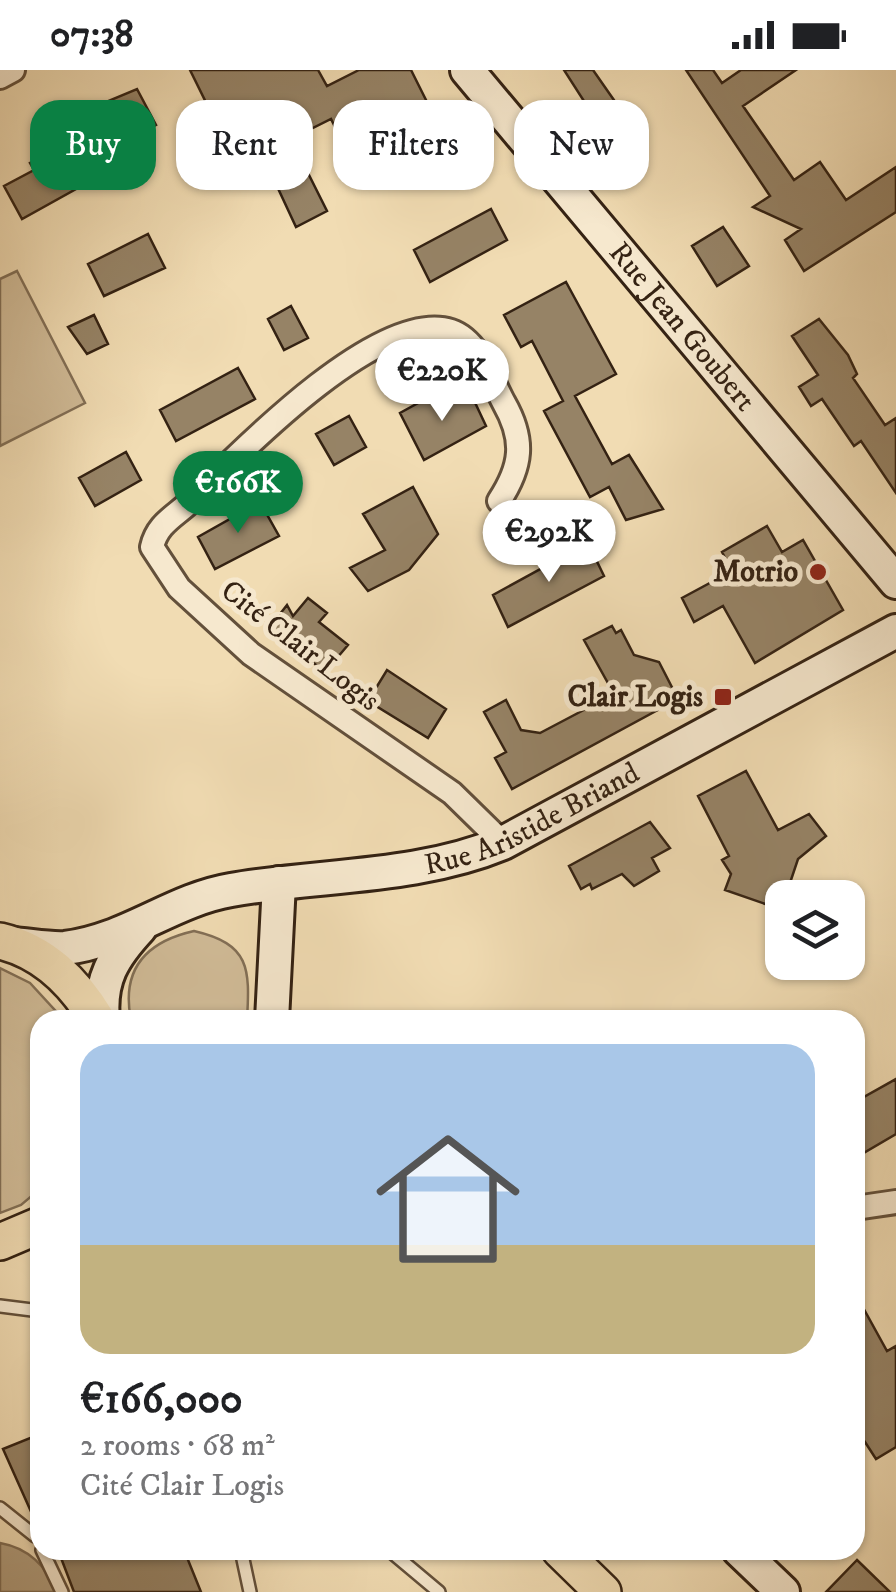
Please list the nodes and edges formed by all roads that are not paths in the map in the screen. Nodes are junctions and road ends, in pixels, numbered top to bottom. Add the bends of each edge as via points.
1 (13, 70) edge
2 (466, 70) edge
3 (0, 77) edge
4 (499, 501) dead end
5 (896, 582) edge
6 (896, 630) edge
7 (503, 843) junction
8 (279, 883) junction
9 (142, 925) junction
10 (6, 942) edge
11 (92, 1010) edge
12 (101, 1010) edge
13 (273, 1010) edge
14 (896, 1202) edge
15 (865, 1207) edge
16 (30, 1228) edge
17 (0, 1242) edge
18 (0, 1306) edge
19 (30, 1310) edge
20 (0, 1508) edge
21 (30, 1533) edge
22 (48, 1560) edge
23 (243, 1560) edge
24 (401, 1560) edge
25 (570, 1560) edge
26 (750, 1560) edge
27 (62, 1592) edge
28 (250, 1592) edge
29 (439, 1592) edge
30 (602, 1592) edge
31 (783, 1592) edge

1 - 3 street
2 - 5 main road, Rue Jean Goubert
4 - 7 street, Cité Clair Logis via 522,449 515,422 473,347 462,336 432,328 394,338 351,363 265,426 162,524 152,548 180,588 251,654 452,792
6 - 7 main road, Rue Aristide Briand
7 - 8 main road, Rue Aristide Briand via 435,865
8 - 9 main road, Rue Aristide Briand via 192,899
8 - 13 main road
9 - 10 main road, Rue Aristide Briand via 61,948
9 - 12 main road, Rue Aristide Briand via 108,968
10 - 11 main road via 68,980
14 - 15 street
16 - 17 main road
18 - 19 lane
20 - 21 lane
22 - 27 lane
23 - 28 lane
24 - 29 lane
25 - 30 main road
26 - 31 main road

